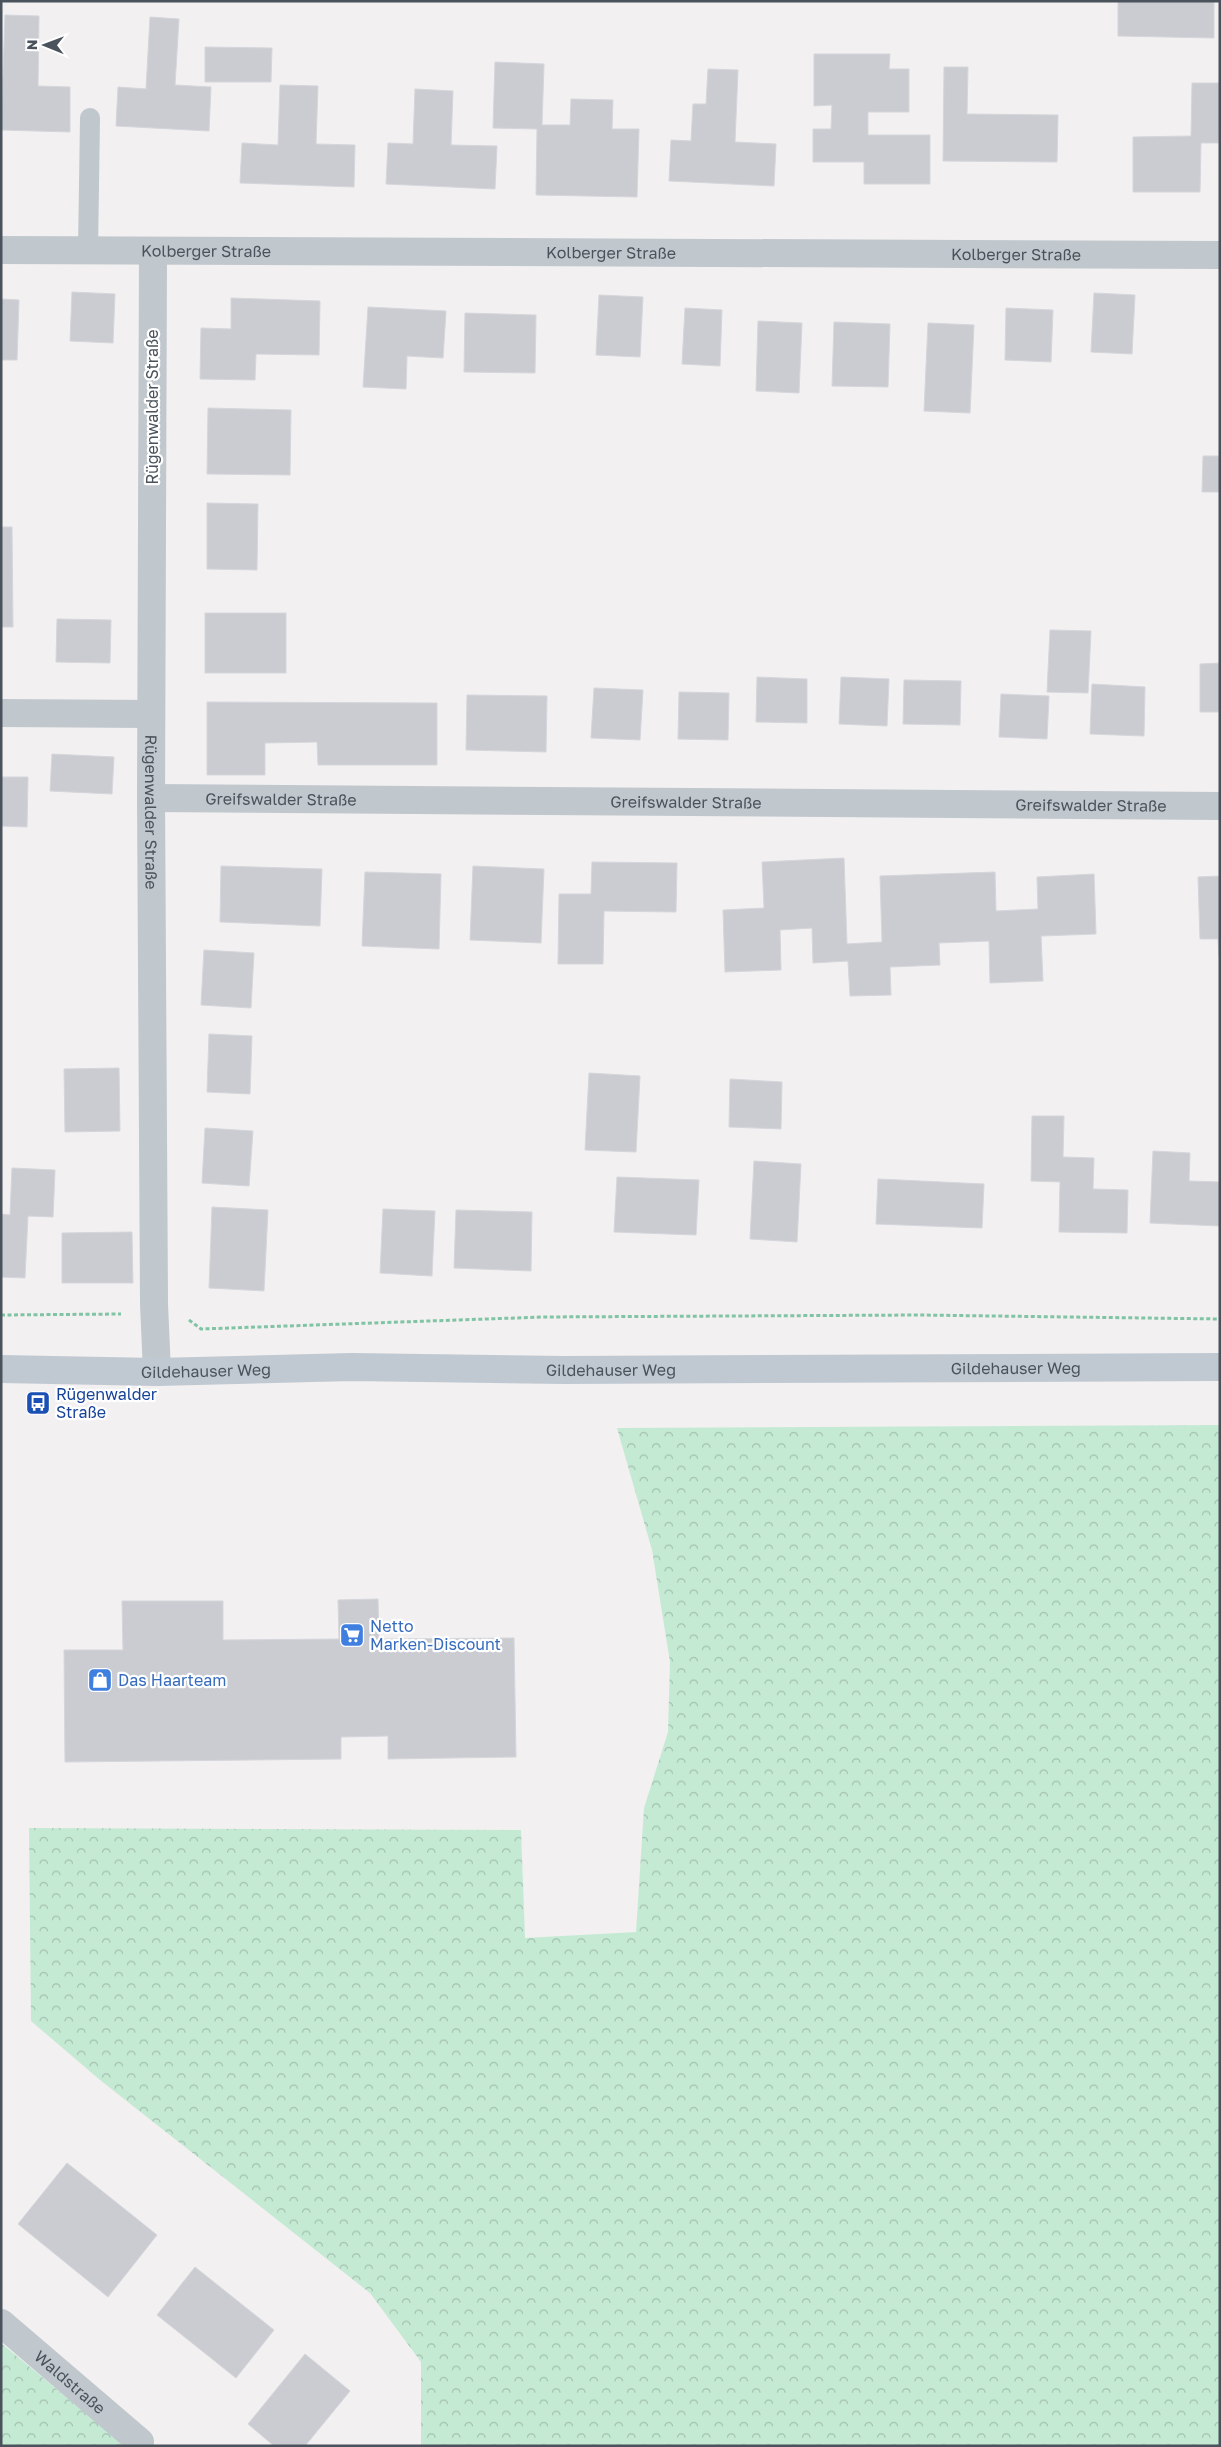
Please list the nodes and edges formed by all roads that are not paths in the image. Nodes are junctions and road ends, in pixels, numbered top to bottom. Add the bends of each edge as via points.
1 (90, 118) dead end
2 (1, 250) edge
3 (88, 251) junction
4 (153, 252) junction
5 (1220, 255) edge
6 (1, 713) edge
7 (152, 714) junction
8 (151, 798) junction
9 (1220, 806) edge
10 (1220, 1367) edge
11 (1, 1369) edge
12 (157, 1372) junction
13 (1, 2323) edge
14 (140, 2442) dead end

1 - 3 lane
2 - 3 street, Kolberger Straße
3 - 4 street, Kolberger Straße
4 - 5 street, Kolberger Straße
4 - 7 street, Rügenwalder Straße
6 - 7 street
7 - 8 street, Rügenwalder Straße
8 - 9 street, Greifswalder Straße
8 - 12 street, Rügenwalder Straße
10 - 12 street, Gildehauser Weg via 564,1370 352,1367
11 - 12 street, Gildehauser Weg
13 - 14 street, Waldstraße

